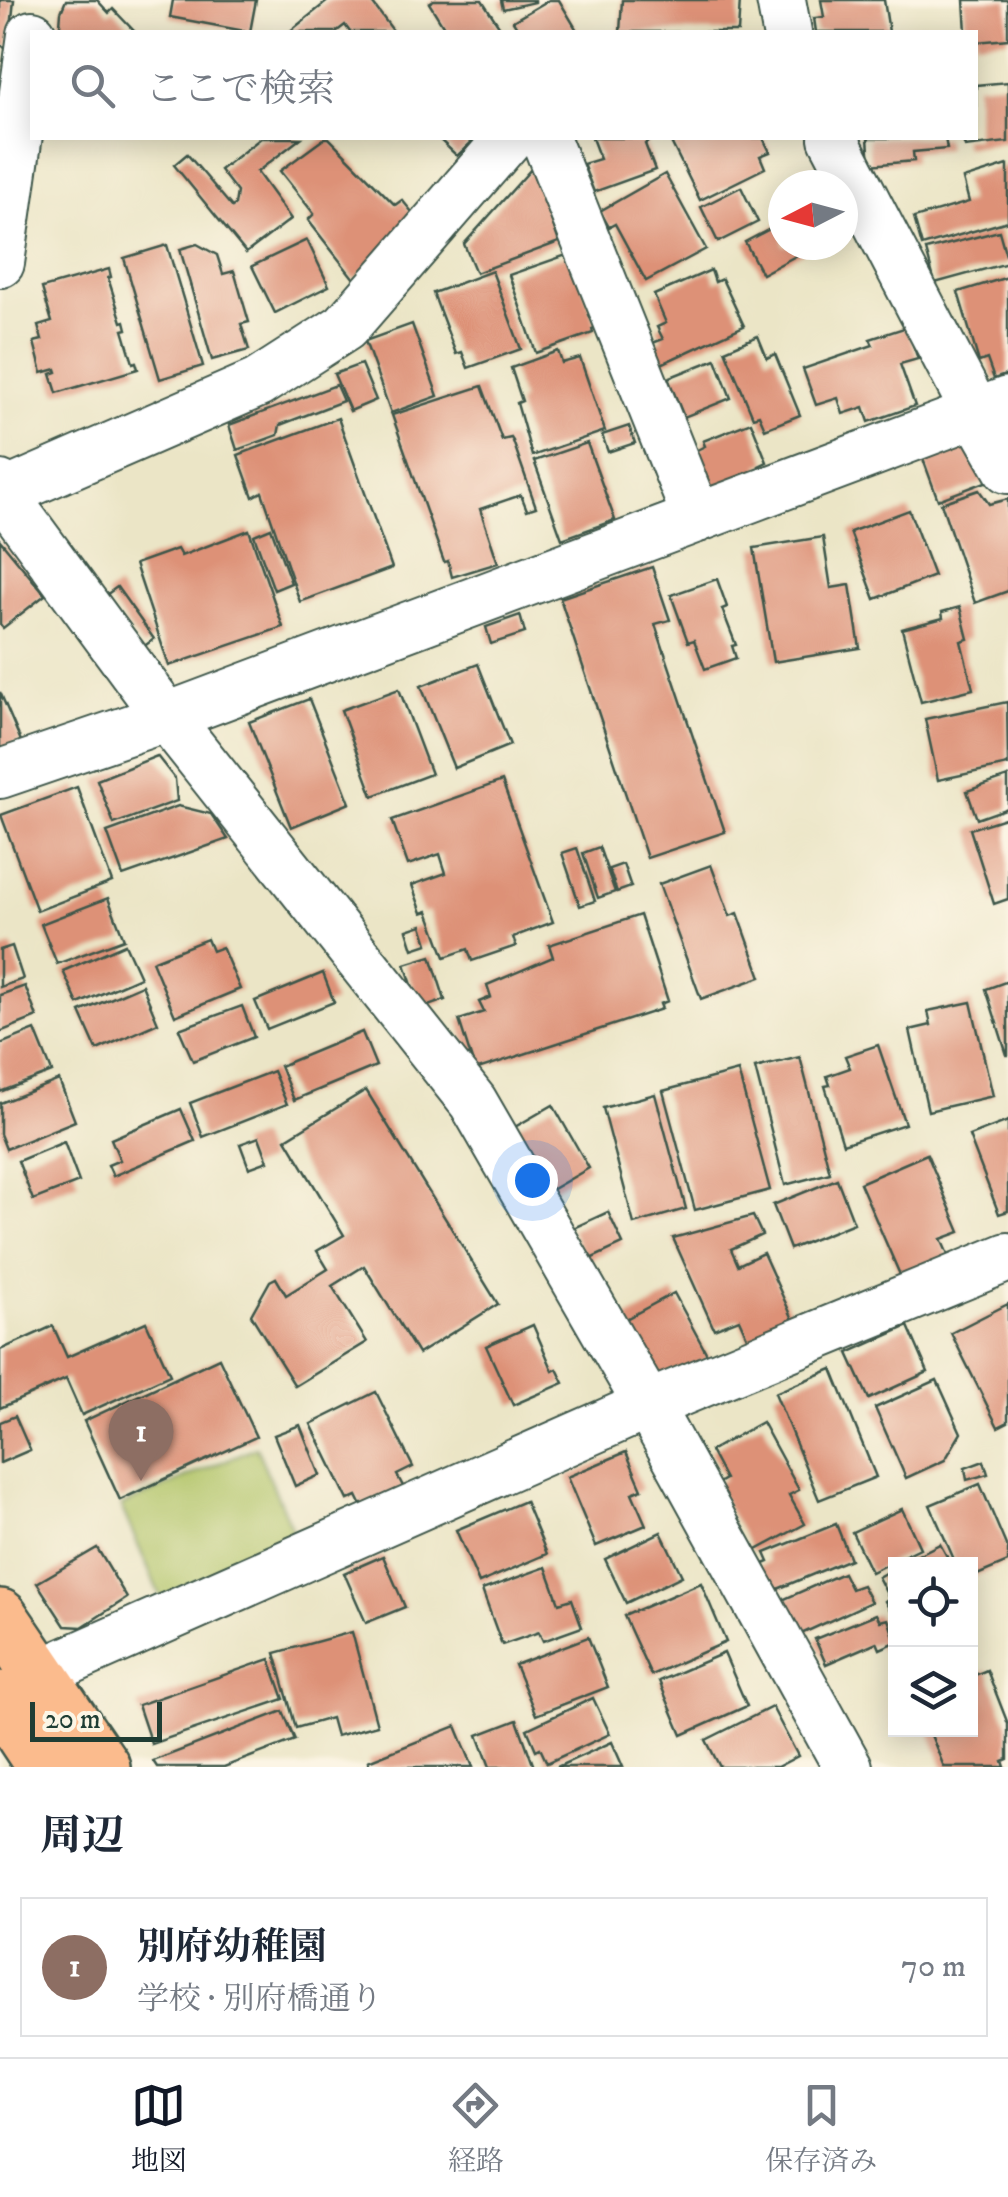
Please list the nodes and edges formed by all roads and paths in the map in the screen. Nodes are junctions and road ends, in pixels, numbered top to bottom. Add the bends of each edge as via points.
1 (38, 0) edge
2 (781, 0) edge
3 (34, 30) edge
4 (787, 30) edge
5 (30, 55) edge
6 (507, 140) edge
7 (546, 140) edge
8 (834, 140) edge
9 (0, 263) edge
10 (992, 407) edge
11 (1008, 469) edge
12 (1, 489) edge
13 (697, 518) junction
14 (167, 717) junction
15 (0, 774) edge
16 (1008, 1257) edge
17 (648, 1405) junction
18 (0, 1617) edge
19 (20, 1686) edge
20 (45, 1767) edge
21 (102, 1767) edge
22 (848, 1767) edge

1 - 3 street
2 - 4 street
5 - 9 street
6 - 12 street via 345,326 258,383
7 - 13 street
8 - 10 street
10 - 11 street
10 - 13 street
12 - 14 street
13 - 14 street
14 - 15 street
14 - 17 street via 472,1102
16 - 17 street
17 - 19 street
17 - 22 street
18 - 19 highway
19 - 20 highway
19 - 21 highway

